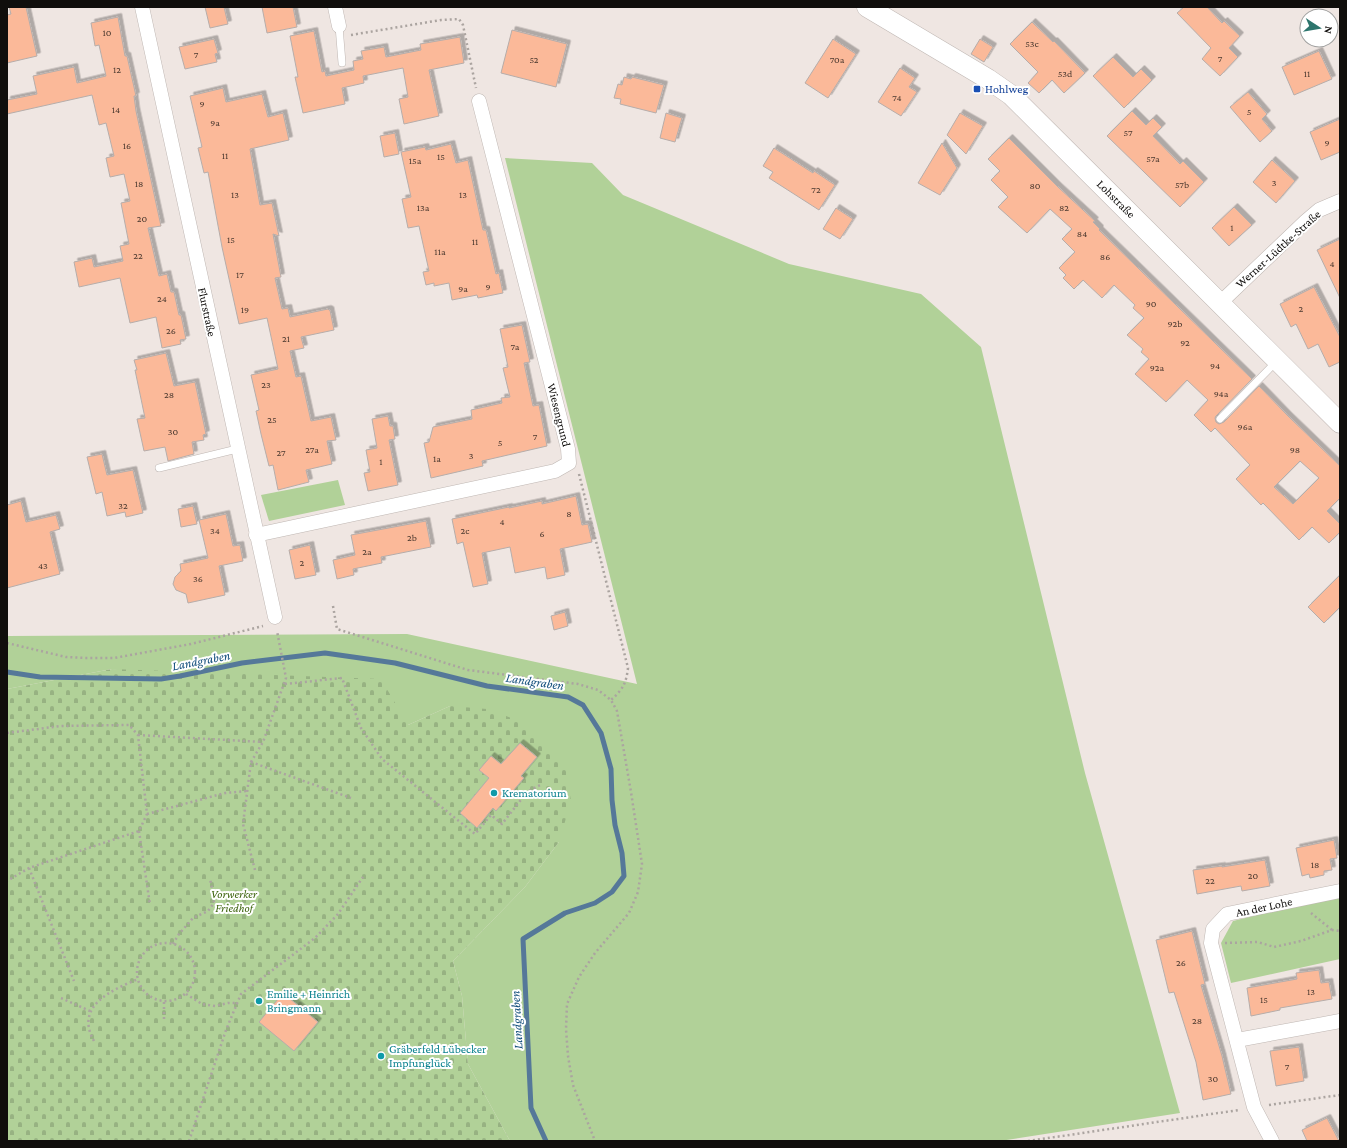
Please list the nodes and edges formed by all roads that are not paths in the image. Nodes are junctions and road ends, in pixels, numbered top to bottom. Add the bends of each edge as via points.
1 (142, 7) edge
2 (335, 7) edge
3 (867, 7) edge
4 (339, 26) joint
5 (342, 64) dead end
6 (479, 101) road end
7 (1340, 202) edge
8 (1220, 303) junction
9 (1278, 360) junction
10 (1220, 420) dead end
11 (1340, 423) edge
12 (237, 449) junction
13 (159, 468) dead end
14 (256, 536) junction
15 (271, 621) road end
16 (1340, 891) edge
17 (1340, 1021) edge
18 (1237, 1040) junction
19 (1272, 1141) edge

1 - 12 street, Flurstraße
2 - 4 street
3 - 8 main road, Lohstraße via 1011,95
4 - 5 lane
6 - 14 street, Wiesengrund via 570,463 555,471
7 - 8 street, Werner-Lüdtke-Straße via 1319,210
8 - 9 main road, Lohstraße
9 - 10 lane
9 - 11 main road, Lohstraße
12 - 13 lane
12 - 14 street, Flurstraße
14 - 15 street, Flurstraße
16 - 18 street, An der Lohe via 1227,914 1213,929 1211,943
17 - 18 street
18 - 19 street via 1254,1107

